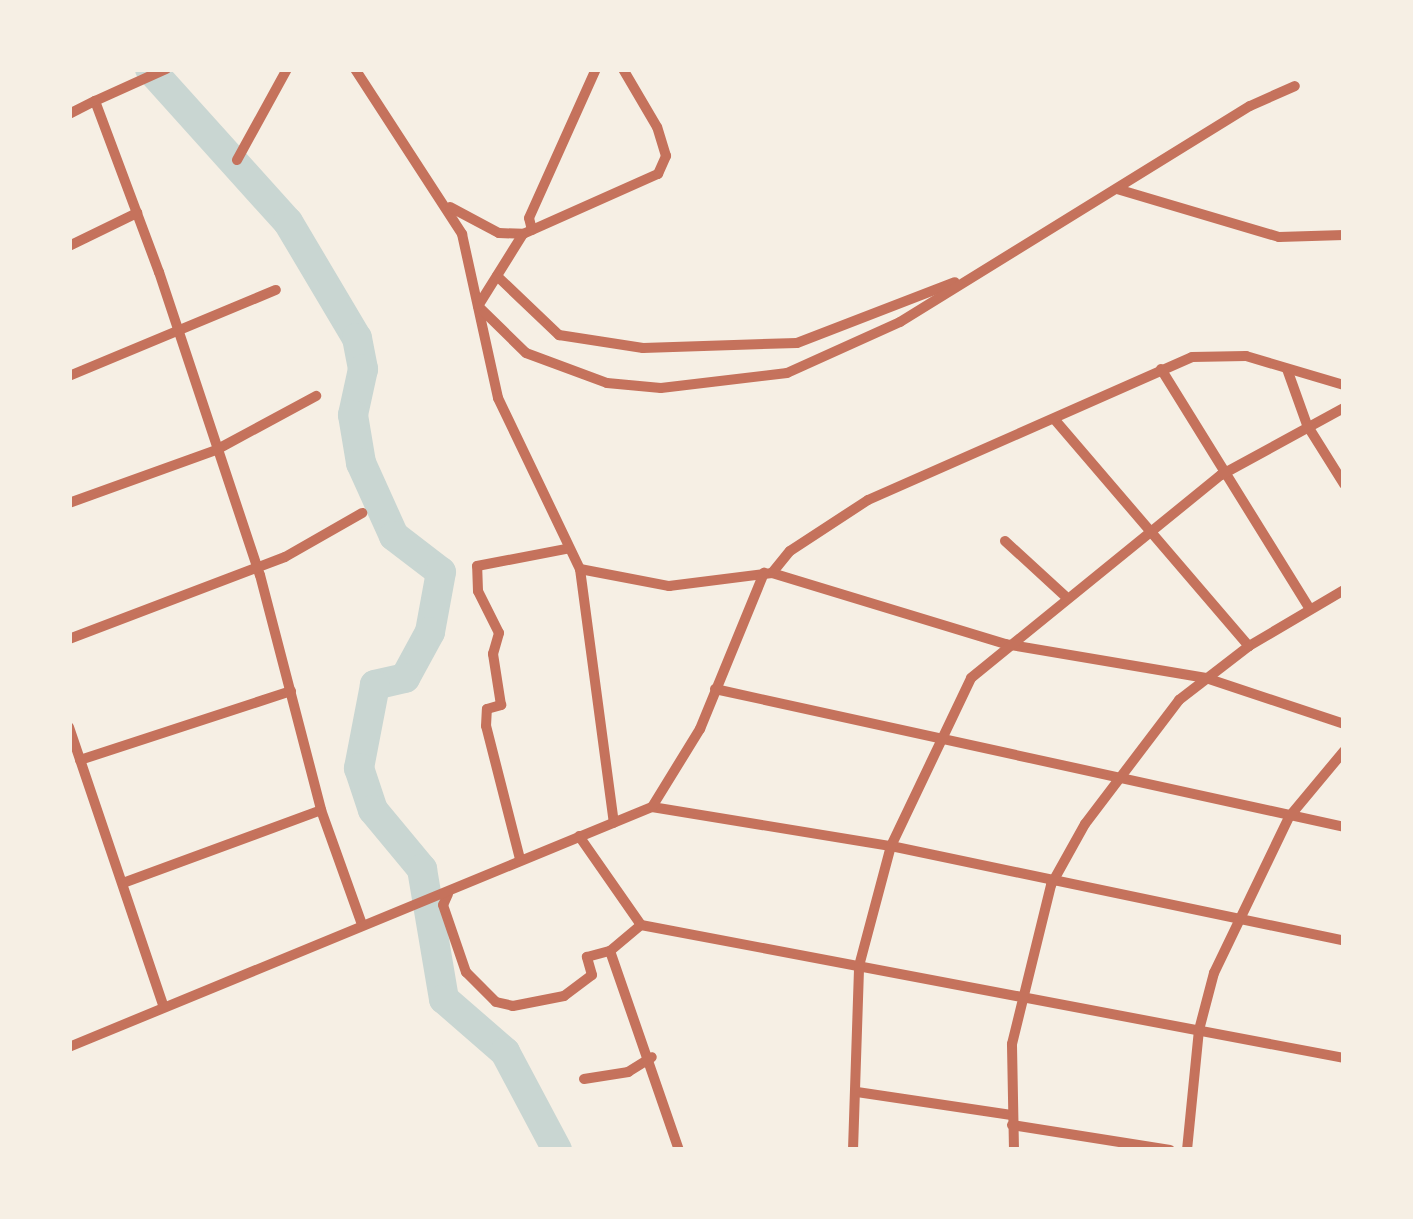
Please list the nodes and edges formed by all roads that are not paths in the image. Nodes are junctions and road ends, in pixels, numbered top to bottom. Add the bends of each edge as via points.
1 (166, 69) edge
2 (287, 69) edge
3 (355, 69) edge
4 (596, 69) edge
5 (623, 69) edge
6 (1295, 86) dead end
7 (95, 101) junction
8 (69, 114) edge
9 (237, 160) dead end
10 (1117, 189) junction
11 (449, 206) junction
12 (136, 213) junction
13 (528, 232) junction
14 (1344, 235) edge
15 (69, 246) edge
16 (979, 273) junction
17 (497, 275) junction
18 (276, 290) dead end
19 (478, 306) junction
20 (177, 334) junction
21 (1161, 368) junction
22 (1287, 369) junction
23 (69, 376) edge
24 (1344, 385) edge
25 (316, 396) dead end
26 (1344, 408) edge
27 (1054, 420) junction
28 (1307, 425) junction
29 (217, 449) junction
30 (1221, 475) junction
31 (1344, 484) edge
32 (69, 503) edge
33 (362, 513) dead end
34 (1148, 529) junction
35 (1005, 541) dead end
36 (566, 549) junction
37 (253, 565) junction
38 (580, 569) junction
39 (768, 573) junction
40 (1344, 590) edge
41 (1065, 596) junction
42 (1310, 609) junction
43 (69, 639) edge
44 (1005, 644) junction
45 (1249, 646) junction
46 (1206, 678) junction
47 (715, 689) junction
48 (291, 691) junction
49 (1344, 724) edge
50 (69, 727) edge
51 (937, 739) junction
52 (1344, 751) edge
53 (80, 760) junction
54 (1120, 777) junction
55 (652, 807) junction
56 (321, 810) junction
57 (1289, 817) junction
58 (614, 823) junction
59 (1344, 827) edge
60 (579, 836) junction
61 (891, 846) junction
62 (520, 859) junction
63 (124, 884) junction
64 (1051, 885) junction
65 (445, 895) junction
66 (1238, 916) junction
67 (361, 922) junction
68 (641, 925) junction
69 (1344, 941) edge
70 (610, 951) junction
71 (860, 967) junction
72 (1022, 1000) junction
73 (163, 1004) junction
74 (1199, 1030) junction
75 (69, 1047) edge
76 (652, 1057) junction
77 (1344, 1058) edge
78 (584, 1079) dead end
79 (857, 1092) junction
80 (1012, 1120) junction
81 (679, 1150) edge
82 (853, 1150) edge
83 (1014, 1150) edge
84 (1170, 1150) edge
85 (1187, 1150) edge

1 - 7 street
2 - 9 street
3 - 11 street
4 - 13 street
5 - 13 street via 657,127 665,156 658,174
6 - 10 street
7 - 8 street
7 - 12 street
10 - 14 street via 1279,237
10 - 16 street
11 - 13 street via 499,233
11 - 19 street
12 - 15 street
12 - 20 street
13 - 17 street
16 - 17 street via 797,343 723,349 559,335
16 - 19 street via 846,352 788,374 661,388 555,367 526,353
17 - 19 street
18 - 20 street
19 - 36 street via 498,398
20 - 23 street
20 - 29 street
21 - 22 street via 1192,357 1246,356
21 - 27 street
21 - 30 street
22 - 24 street
22 - 28 street
25 - 29 street
26 - 28 street
27 - 34 street
27 - 39 street via 868,500
28 - 30 street
28 - 31 street
29 - 32 street
29 - 37 street
30 - 34 street
30 - 42 street
33 - 37 street via 285,557
34 - 41 street
34 - 45 street
35 - 41 street
36 - 38 street
36 - 62 street via 478,566 478,591 499,633 493,654 501,705 487,710 486,726
37 - 43 street
37 - 48 street
38 - 39 street via 669,586
38 - 58 street
39 - 44 street
39 - 47 street
40 - 42 street
41 - 44 street
42 - 45 street
44 - 46 street
44 - 51 street via 971,678
45 - 46 street
46 - 49 street
46 - 54 street
47 - 51 street
47 - 55 street via 682,765
48 - 53 street
48 - 56 street
50 - 53 street
51 - 54 street
51 - 61 street
52 - 57 street
53 - 63 street
54 - 57 street
54 - 64 street
55 - 58 street
55 - 61 street
56 - 63 street
56 - 67 street
57 - 59 street
57 - 66 street
58 - 60 street
60 - 62 street
60 - 68 street
61 - 64 street
61 - 71 street
62 - 65 street
63 - 73 street
64 - 66 street
64 - 72 street
65 - 67 street
65 - 70 street via 454,947 496,1002 564,996 592,975 587,957
66 - 69 street
66 - 74 street
67 - 73 street
68 - 70 street
68 - 71 street
70 - 76 street
71 - 72 street
71 - 79 street
72 - 74 street
72 - 80 street via 1012,1044
73 - 75 street
74 - 77 street
74 - 85 street
76 - 78 street via 628,1072
76 - 81 street
79 - 80 street
79 - 82 street
80 - 83 street
80 - 84 street

